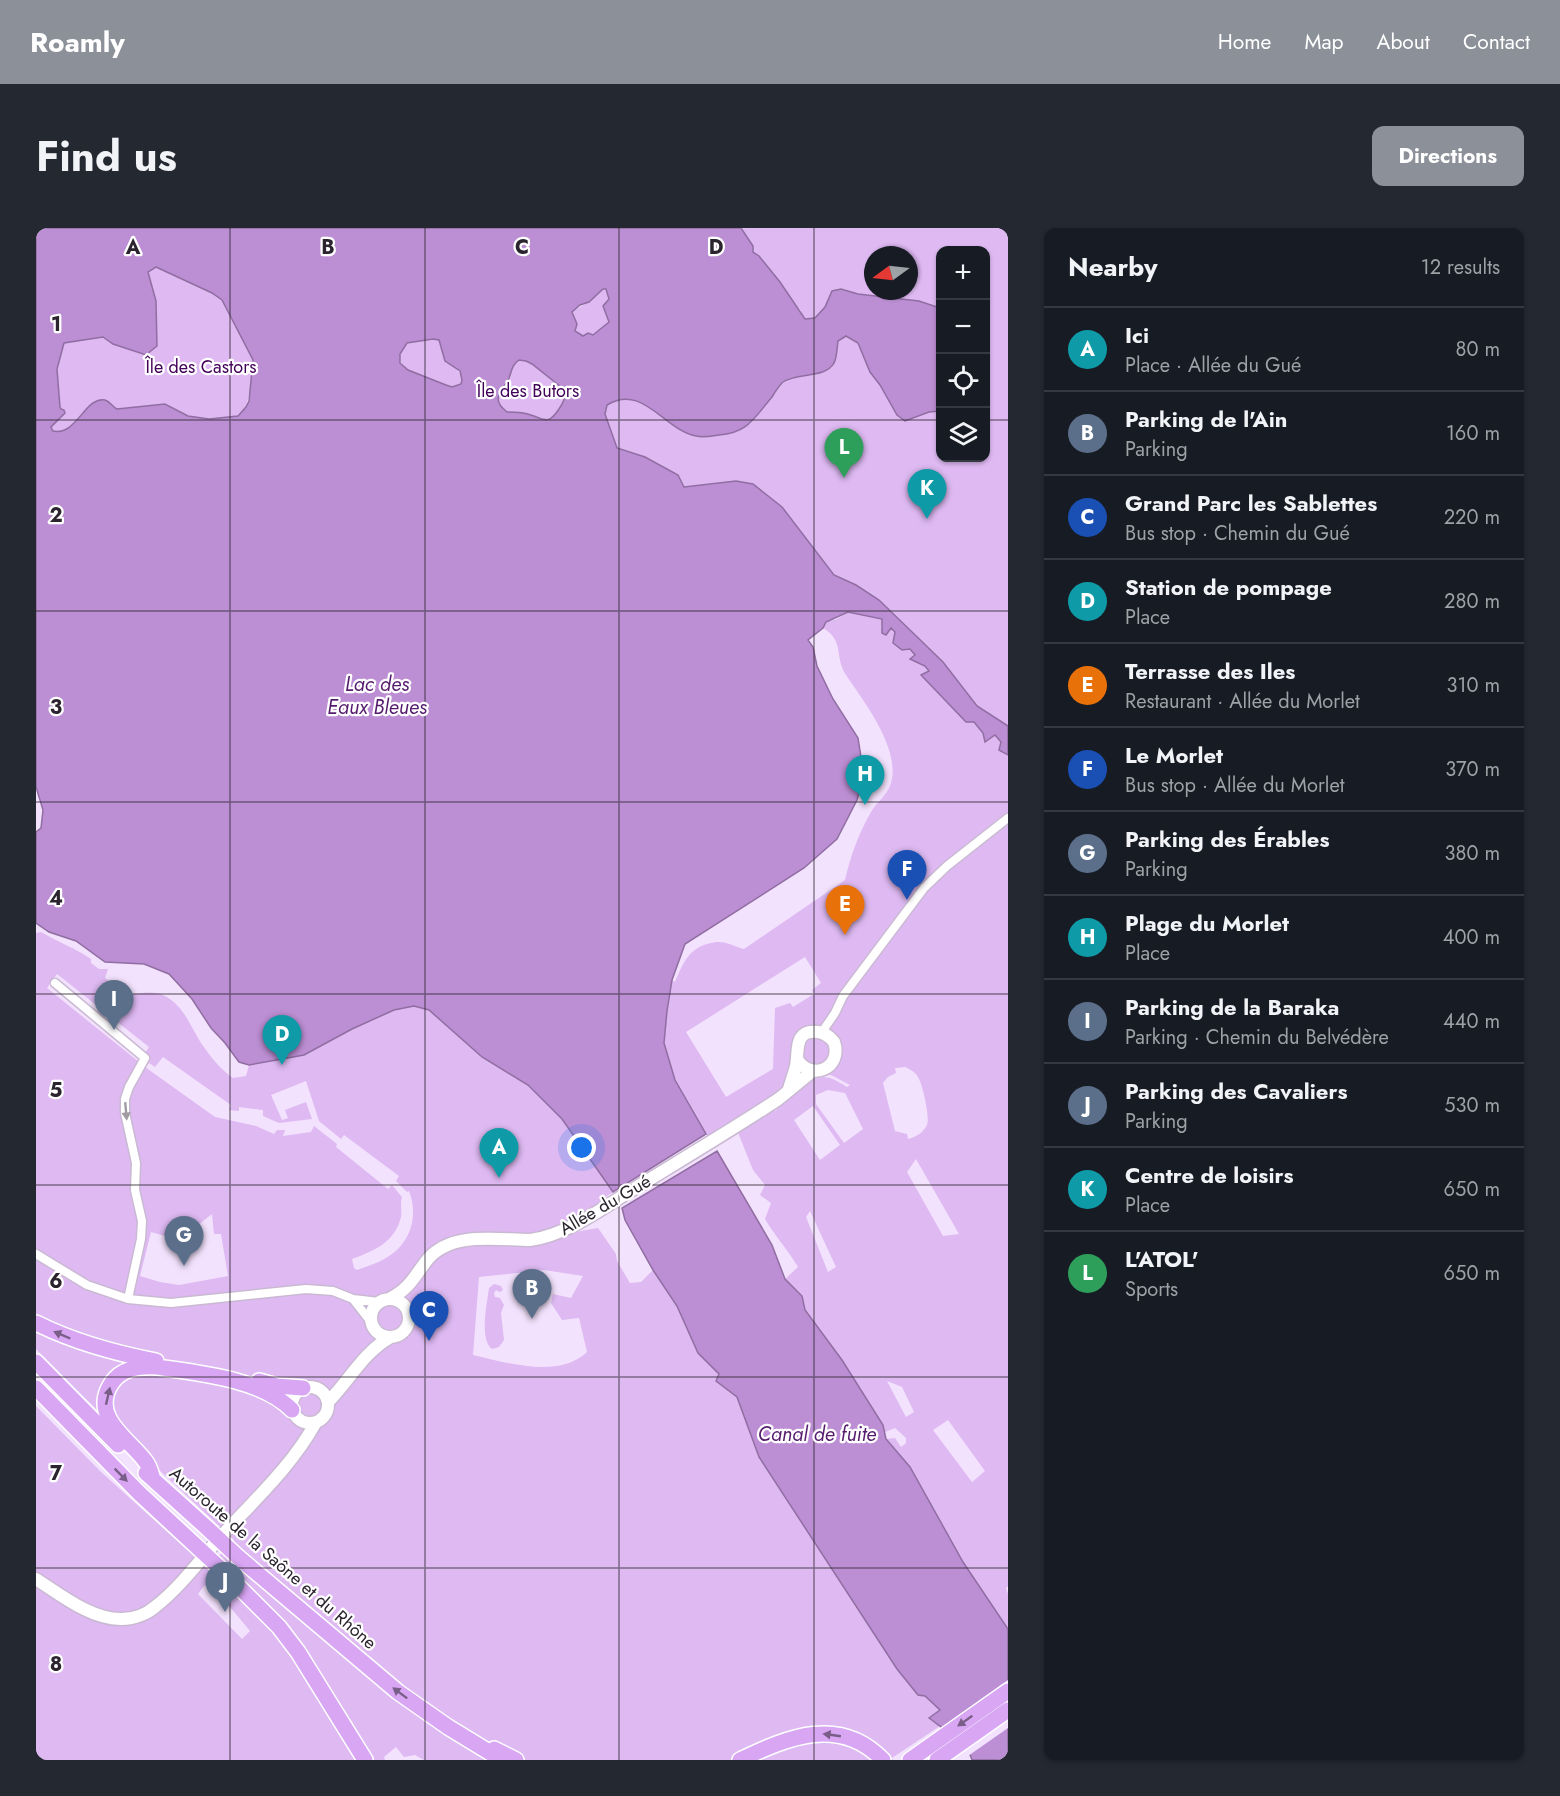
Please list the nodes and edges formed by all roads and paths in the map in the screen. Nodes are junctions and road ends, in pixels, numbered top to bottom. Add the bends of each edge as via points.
1 (1008, 818) edge
2 (54, 983) dead end
3 (826, 1036) junction
4 (797, 1059) junction
5 (813, 1071) junction
6 (789, 1089) junction
7 (36, 1254) edge
8 (414, 1280) junction
9 (128, 1299) junction
10 (354, 1299) junction
11 (384, 1300) junction
12 (406, 1308) junction
13 (36, 1323) edge
14 (372, 1325) junction
15 (389, 1338) junction
16 (36, 1362) edge
17 (36, 1388) edge
18 (303, 1388) junction
19 (320, 1390) junction
20 (328, 1402) junction
21 (294, 1413) junction
22 (316, 1422) junction
23 (289, 1462) junction
24 (153, 1479) junction
25 (36, 1579) edge
26 (261, 1608) junction
27 (1008, 1691) edge
28 (1008, 1710) edge
29 (1008, 1721) edge
30 (448, 1727) junction
31 (916, 1756) edge
32 (355, 1760) edge
33 (365, 1760) edge
34 (502, 1760) edge
35 (516, 1760) edge
36 (740, 1760) edge
37 (883, 1760) edge
38 (938, 1760) edge
39 (953, 1760) edge

1 - 3 street via 924,888 843,996
2 -> 9 street via 145,1058 125,1099 142,1221
3 - 4 street via 812,1032 803,1036 796,1049
3 - 5 street via 836,1051 834,1060 825,1070
4 - 5 street
4 - 6 street
5 - 6 street, Allée du Gué
6 - 8 street, Allée du Gué via 719,1137 557,1233 541,1239 450,1243 428,1259
7 - 9 street via 87,1285
8 - 11 street, Allée du Gué
8 - 12 street, Allée du Gué
9 - 10 street via 171,1303 306,1289 333,1291
10 - 11 street
10 - 14 street
11 - 12 street via 399,1301
11 - 14 street via 372,1311
12 - 15 street via 408,1326
18 -> 13 highway via 121,1354 73,1340
14 - 15 street via 380,1335
14 - 19 street via 370,1345 346,1376
15 - 20 street via 371,1350
16 - 24 highway, Autoroute de la Saône et du Rhône
17 -> 26 highway, bridge
18 - 19 street
18 - 21 street via 293,1397
19 - 20 street
20 - 22 street via 325,1415
21 - 22 street via 305,1423
21 - 23 street via 299,1439
24 -> 21 highway via 147,1463 111,1424 107,1414 108,1389 126,1371 157,1367 242,1383 282,1400
22 - 23 street
23 - 25 street via 156,1606 136,1617 112,1619 93,1613
30 -> 24 highway, Autoroute de la Saône et du Rhône, bridge via 398,1692 238,1557
26 - 32 highway
26 - 33 highway via 298,1652
27 -> 31 highway
28 - 38 highway
29 - 39 highway
30 - 34 highway, Autoroute de la Saône et du Rhône
30 - 35 highway
37 -> 36 highway via 859,1742 826,1734 785,1740

